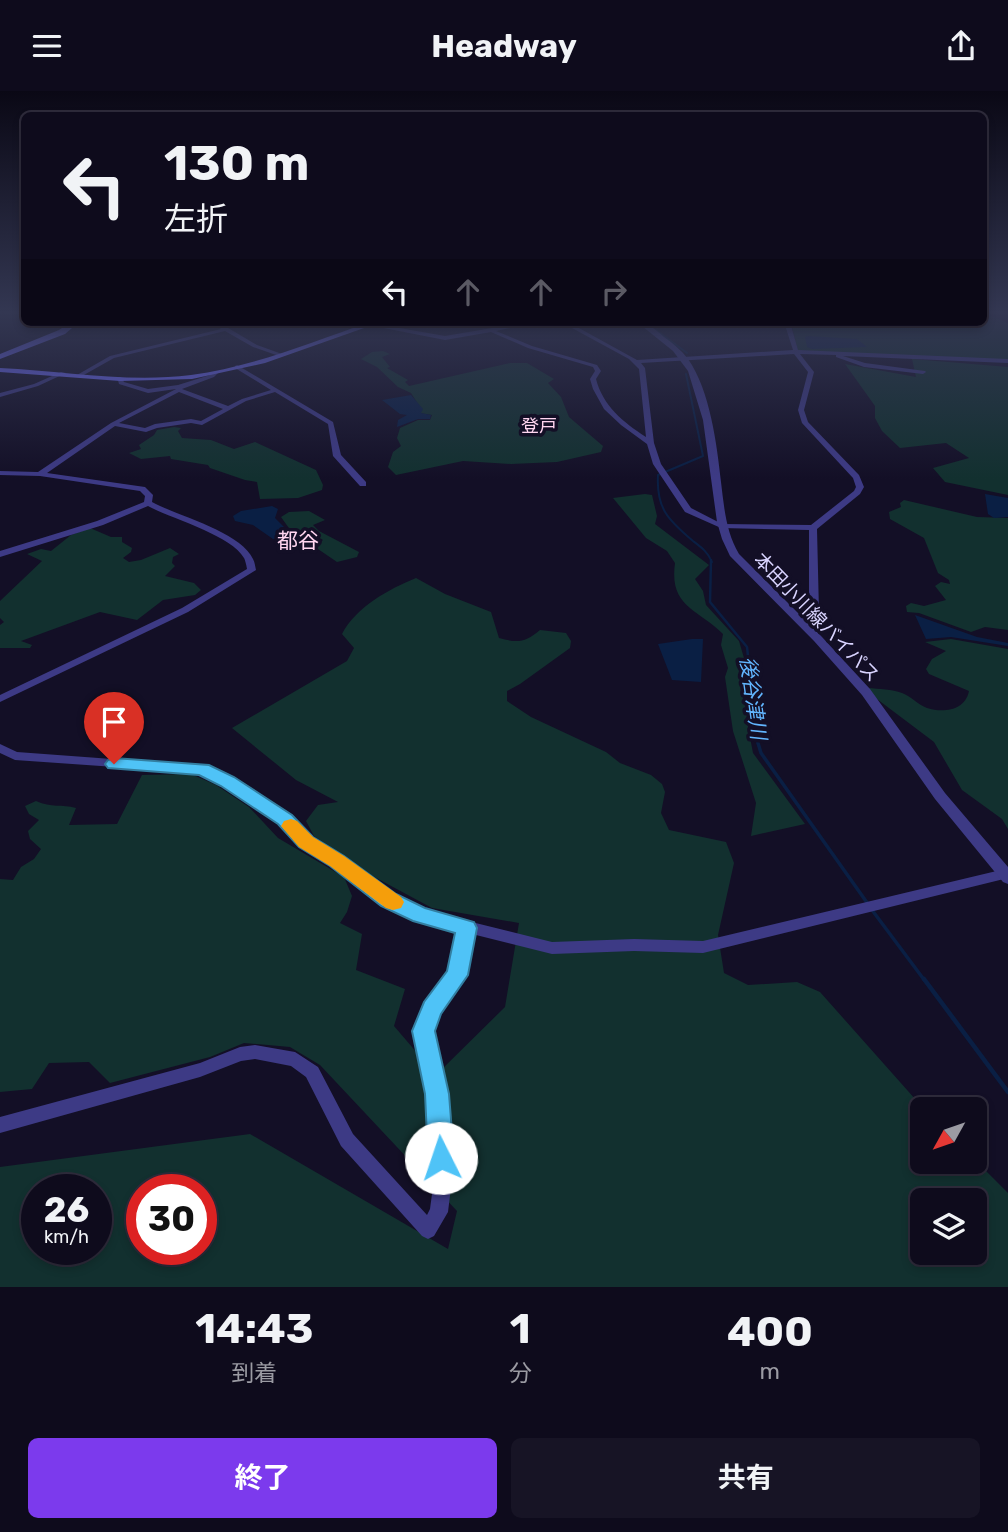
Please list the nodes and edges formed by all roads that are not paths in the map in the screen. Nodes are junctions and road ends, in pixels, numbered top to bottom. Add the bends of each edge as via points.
1 (95, 367) edge
2 (237, 367) joint
3 (595, 367) edge
4 (640, 367) edge
5 (687, 367) edge
6 (807, 367) edge
7 (879, 367) edge
8 (0, 370) edge
9 (923, 372) dead end
10 (63, 373) junction
11 (215, 373) junction
12 (80, 375) junction
13 (119, 378) junction
14 (179, 388) junction
15 (276, 390) junction
16 (0, 395) edge
17 (229, 409) junction
18 (113, 424) junction
19 (650, 443) junction
20 (0, 473) edge
21 (40, 474) junction
22 (363, 484) dead end
23 (148, 503) junction
24 (721, 526) junction
25 (813, 528) junction
26 (0, 554) edge
27 (796, 617) junction
28 (0, 699) edge
29 (0, 748) edge
30 (1007, 876) edge
31 (466, 928) junction
32 (0, 1125) edge

1 - 12 street
2 - 11 main road
2 - 15 street
3 - 19 street via 594,389 605,405 630,431
4 - 19 street
5 - 24 street, 本田小川線バイパス via 699,394 716,474
6 - 25 street via 811,372 802,410 805,422 860,487
7 - 9 street
8 - 10 main road
10 - 12 main road
10 - 16 street
11 - 13 main road
11 - 14 street
12 - 13 main road
13 - 14 street via 140,390
14 - 17 street
14 - 18 street
15 - 17 street
15 - 22 street via 331,423 337,456
17 - 18 street via 202,423 146,430
18 - 21 street
19 - 24 street via 657,464 688,510
20 - 21 street
21 - 23 street via 142,489 149,495
23 - 26 street
23 - 28 street via 227,540 249,559 252,570 185,610
24 - 25 street
24 - 27 street, 本田小川線バイパス via 745,570
25 - 27 street via 814,612
27 - 30 street, 本田小川線バイパス via 866,692 940,796
29 - 31 street via 15,756 202,769 285,820 306,842 388,900
30 - 31 street via 704,947 552,949
31 - 32 street via 457,975 432,1009 424,1031 437,1094 443,1179 439,1212 428,1230 347,1140 312,1072 295,1059 240,1054 200,1070

